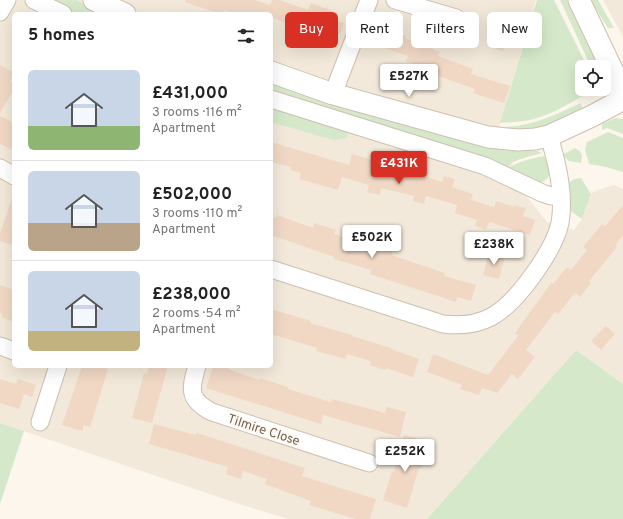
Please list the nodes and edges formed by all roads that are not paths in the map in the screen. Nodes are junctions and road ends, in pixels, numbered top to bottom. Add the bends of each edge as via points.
1 (7, 0) edge
2 (34, 0) edge
3 (94, 0) edge
4 (369, 0) edge
5 (395, 0) edge
6 (579, 0) edge
7 (0, 12) edge
8 (59, 12) edge
9 (121, 12) edge
10 (436, 12) edge
11 (273, 73) edge
12 (333, 94) junction
13 (273, 100) edge
14 (622, 100) edge
15 (548, 136) junction
16 (0, 168) edge
17 (12, 175) edge
18 (561, 196) junction
19 (273, 270) edge
20 (0, 346) edge
21 (12, 349) edge
22 (57, 368) edge
23 (196, 368) edge
24 (40, 422) dead end
25 (369, 463) dead end

1 - 7 street
2 - 8 street
3 - 9 street
4 - 12 street
5 - 10 street
6 - 14 street via 617,80
11 - 12 street
12 - 15 street via 488,137 518,140
13 - 18 street via 485,166 542,193
14 - 15 street
15 - 18 street via 558,170
16 - 17 street
18 - 19 street via 560,224 546,255 516,296 501,311 474,324 460,326 436,322
20 - 21 street
22 - 24 street
23 - 25 street, Tilmire Close via 192,381 192,393 202,407

